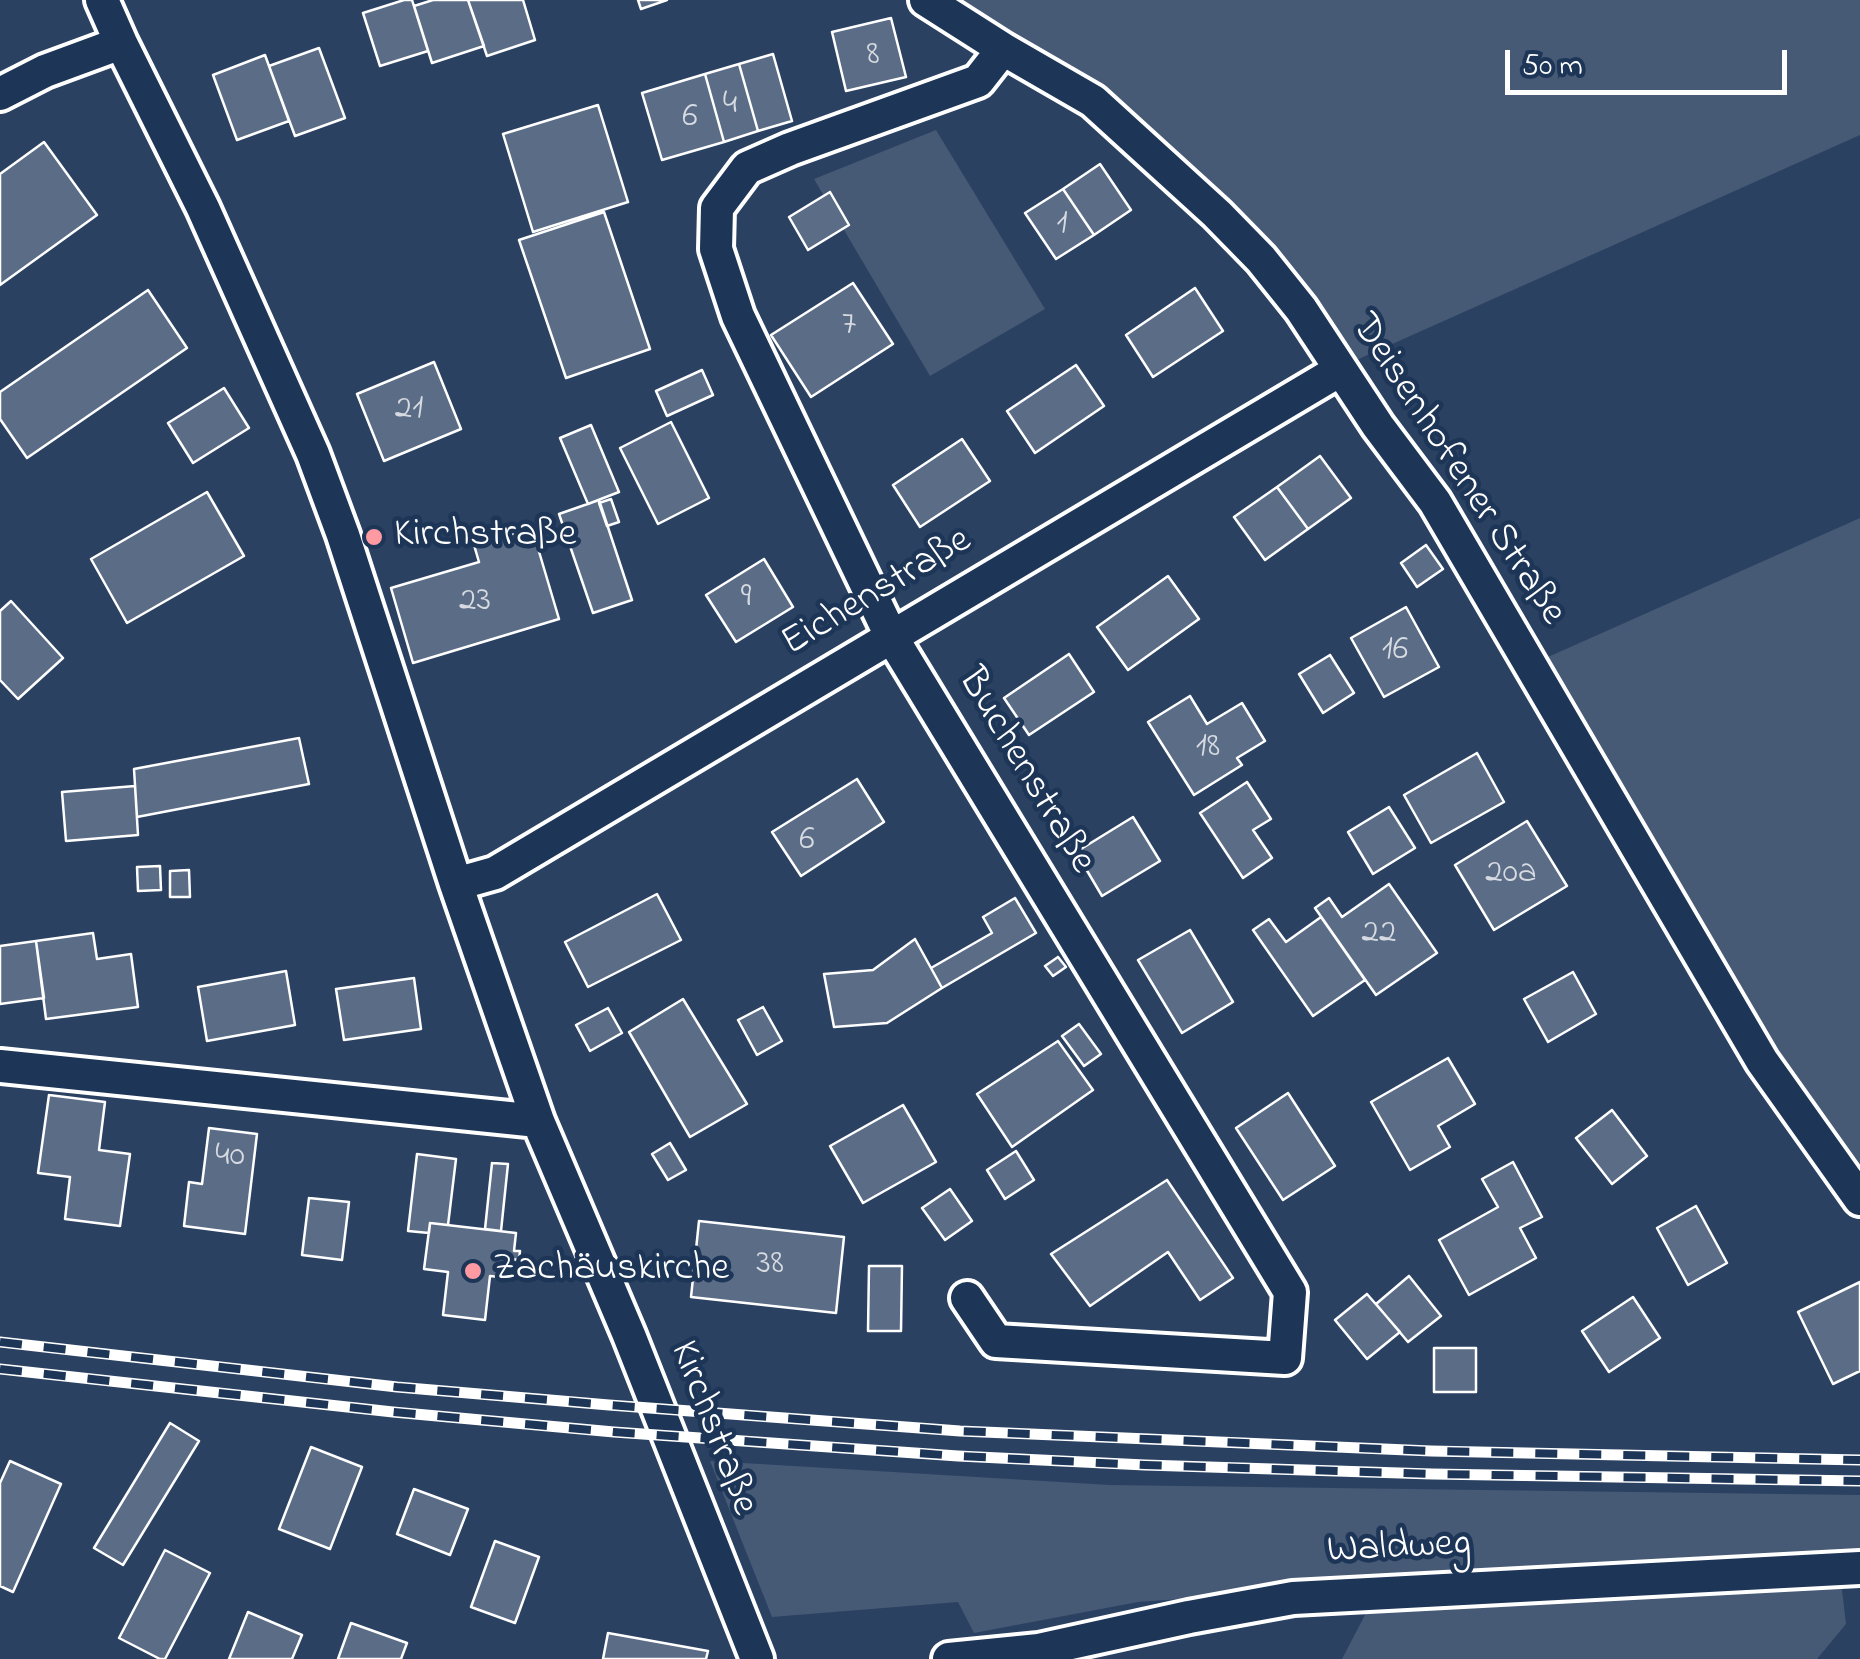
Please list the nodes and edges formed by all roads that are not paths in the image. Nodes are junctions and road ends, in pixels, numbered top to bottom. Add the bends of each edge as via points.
1 (102, 0) edge
2 (926, 0) edge
3 (121, 43) junction
4 (1002, 49) junction
5 (0, 94) edge
6 (1340, 370) junction
7 (891, 636) junction
8 (456, 884) junction
9 (0, 1066) edge
10 (538, 1120) junction
11 (1860, 1198) edge
12 (967, 1298) dead end
13 (1860, 1568) edge
14 (757, 1659) edge
15 (948, 1659) edge

1 - 3 street, Kirchstraße
2 - 4 street, Deisenhofener Straße
3 - 5 street
3 - 8 street, Kirchstraße via 314,454
4 - 6 street, Deisenhofener Straße via 1093,101 1217,214 1302,309
4 - 7 street, Buchenstraße via 978,82 746,168 718,208 716,249 738,316
6 - 7 street, Eichenstraße
6 - 11 street, Deisenhofener Straße via 1436,502 1762,1061
7 - 8 street, Eichenstraße via 495,873
7 - 12 street, Buchenstraße via 1290,1292 1285,1358 996,1341
8 - 10 street, Kirchstraße
9 - 10 street
10 - 14 street, Kirchstraße
13 - 15 street, Waldweg via 1294,1598 1039,1650

